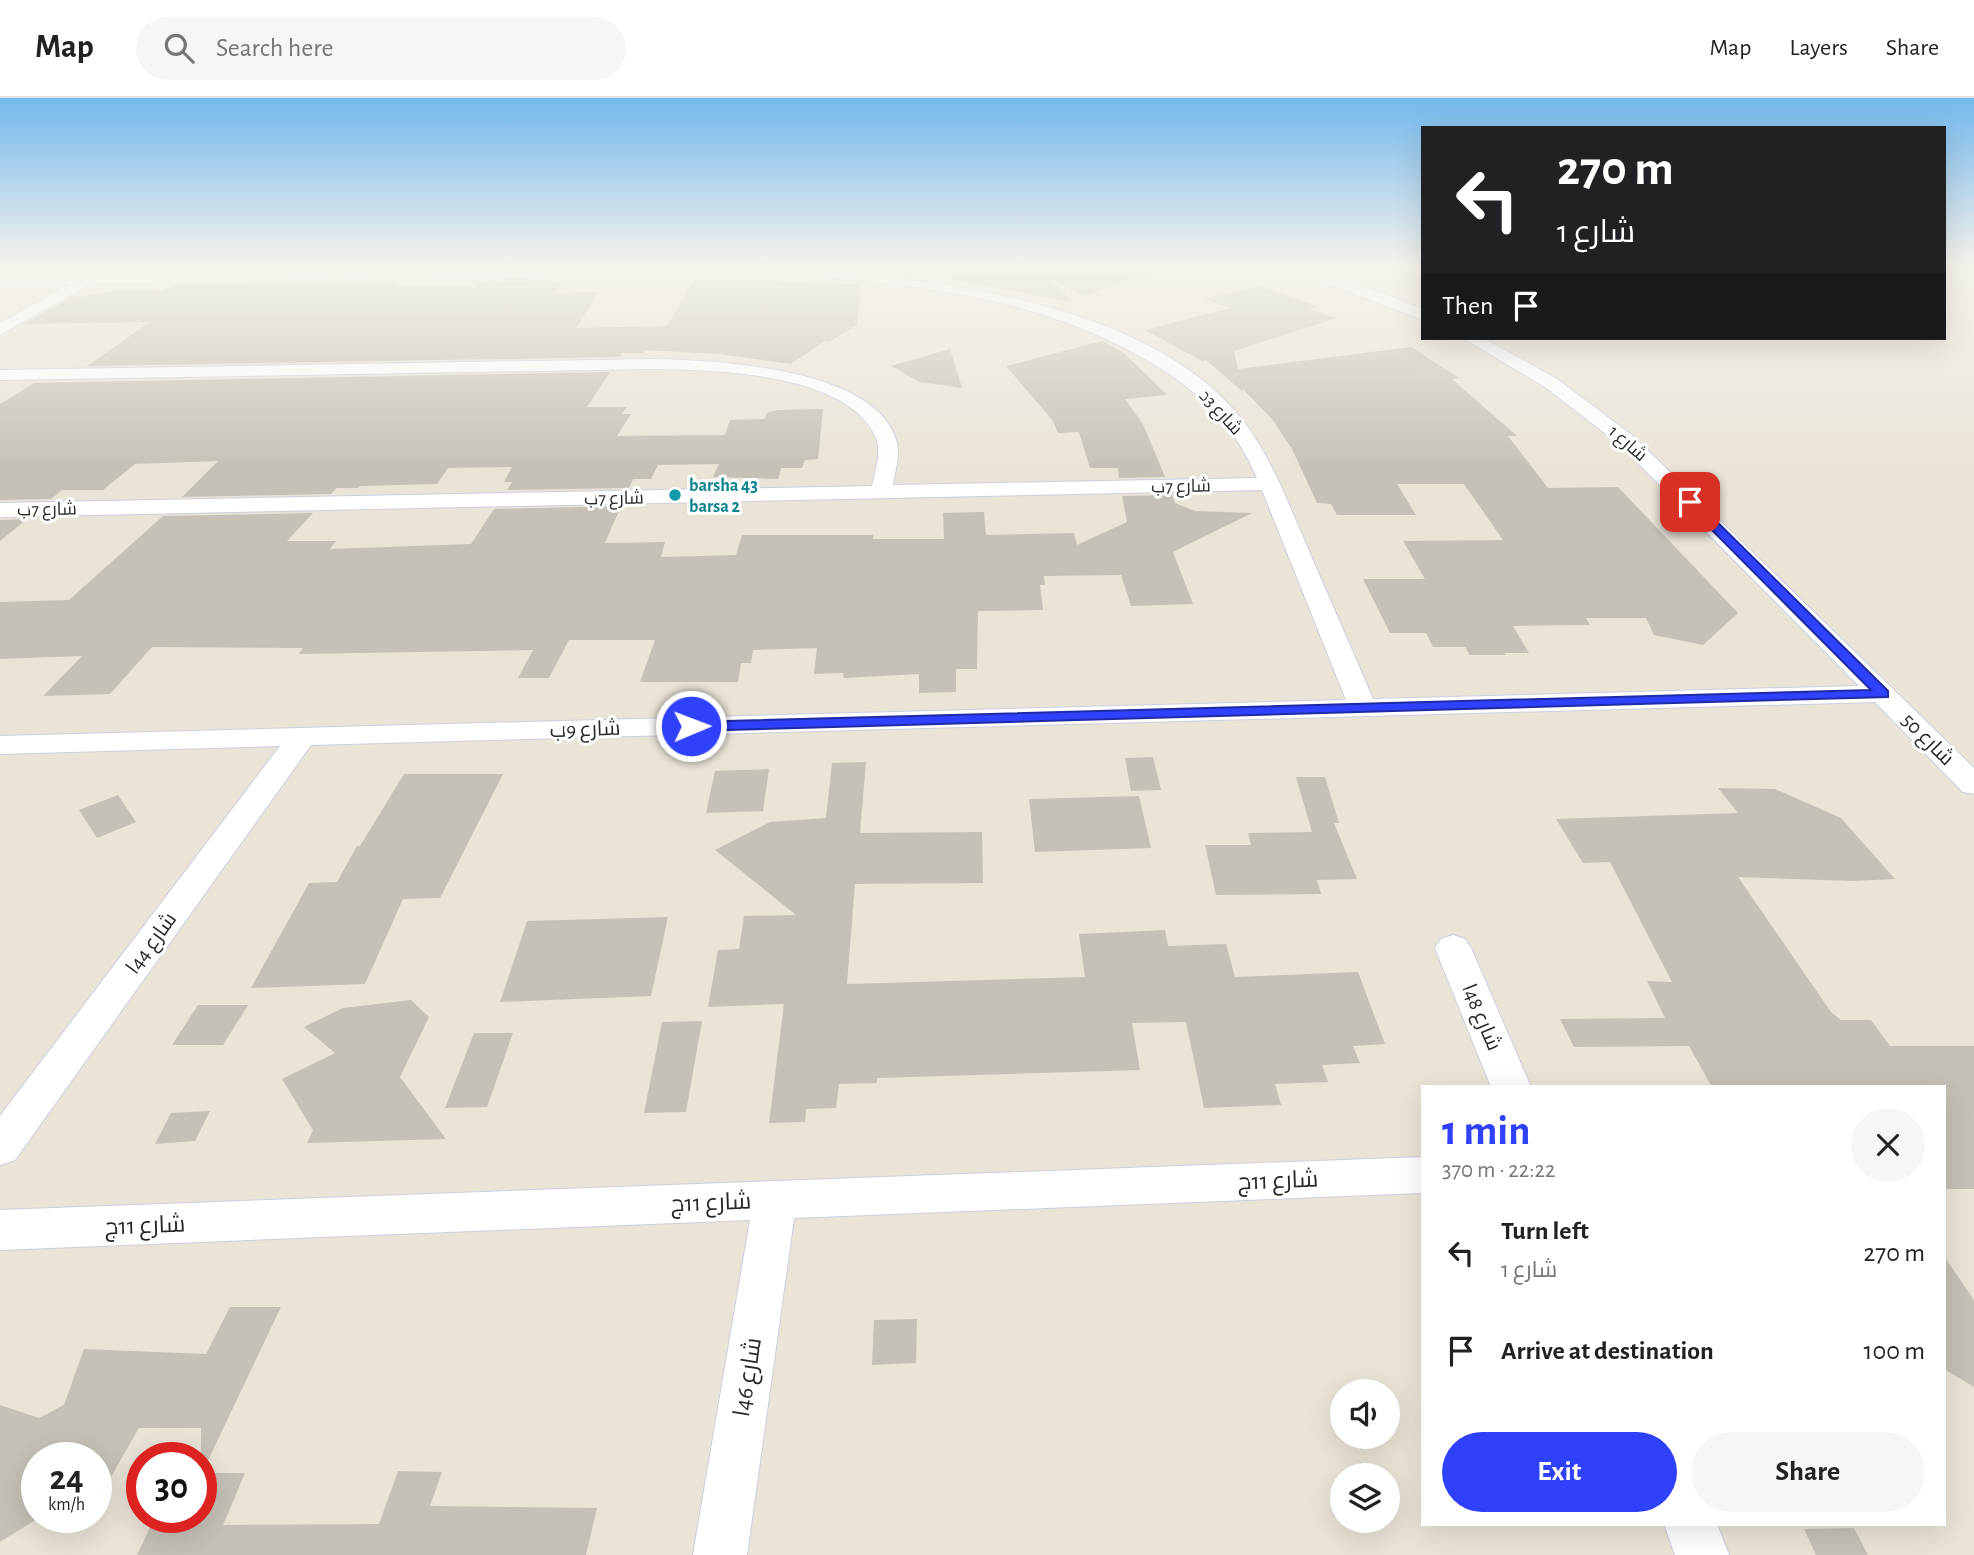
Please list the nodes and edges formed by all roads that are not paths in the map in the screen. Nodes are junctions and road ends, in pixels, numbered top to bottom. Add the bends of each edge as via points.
1 (1106, 334) edge
2 (1475, 340) edge
3 (0, 374) edge
4 (1269, 484) junction
5 (881, 492) junction
6 (0, 510) edge
7 (1883, 694) junction
8 (1363, 709) junction
9 (302, 737) junction
10 (0, 746) edge
11 (1974, 785) edge
12 (1453, 948) dead end
13 (1510, 1085) edge
14 (0, 1148) edge
15 (1421, 1175) edge
16 (775, 1200) junction
17 (0, 1230) edge
18 (1691, 1526) edge
19 (720, 1555) edge
20 (1702, 1555) edge

1 - 4 street, شارع 3د via 1166,365 1211,398 1256,454
2 - 7 street, شارع 1 via 1551,383 1626,440
3 - 5 street via 649,364 760,371 825,388 867,412 888,443
4 - 5 street, شارع 7ب
4 - 8 street, شارع 3د
5 - 6 street, شارع 7ب
7 - 8 street, شارع 9ب
7 - 11 street, شارع 50
8 - 9 street, شارع 9ب
9 - 10 street, شارع 9ب
9 - 14 street, شارع 44ا
12 - 13 street, شارع 48ا
15 - 16 street, شارع 11ج
16 - 17 street, شارع 11ج
16 - 19 street, شارع 46ا
18 - 20 street

